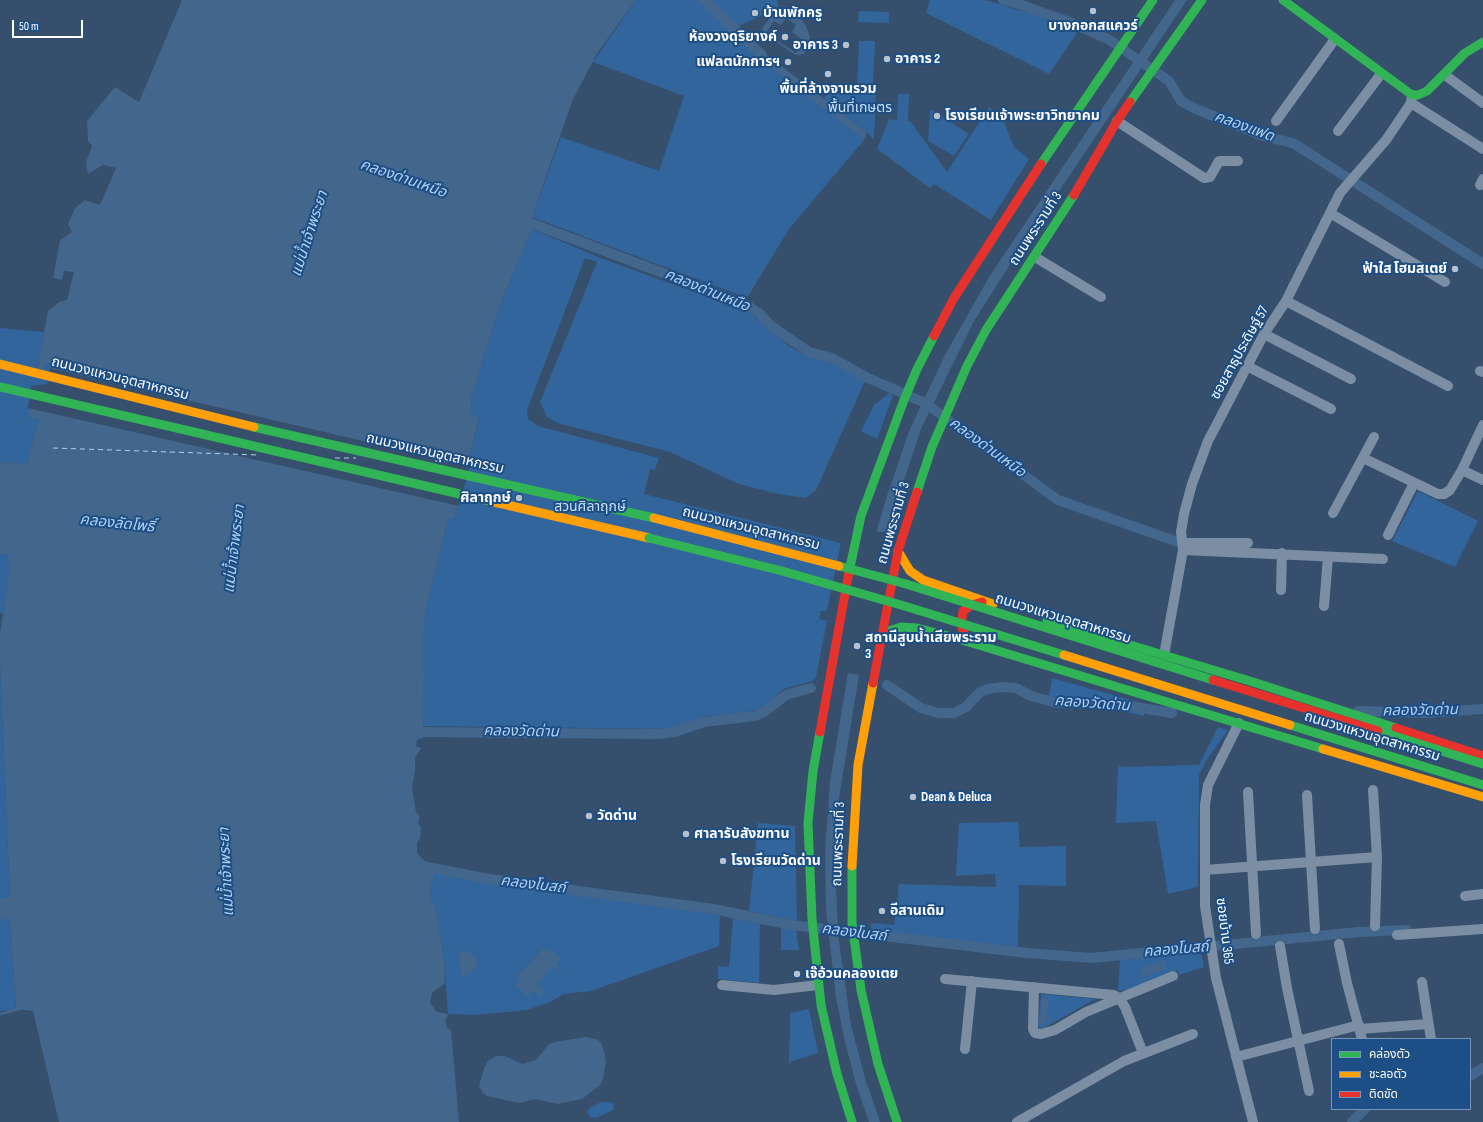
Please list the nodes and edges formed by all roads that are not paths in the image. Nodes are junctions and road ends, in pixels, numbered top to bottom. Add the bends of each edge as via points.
1 (1153, 0) edge
2 (1202, 0) edge
3 (1283, 0) edge
4 (1334, 39) junction
5 (1483, 42) edge
6 (1381, 74) junction
7 (1445, 75) junction
8 (1412, 99) junction
9 (1483, 103) edge
10 (1118, 121) junction
11 (1276, 121) dead end
12 (1338, 131) dead end
13 (1483, 149) edge
14 (1238, 161) dead end
15 (1330, 213) junction
16 (1035, 257) junction
17 (1445, 282) dead end
18 (1101, 298) dead end
19 (1286, 301) junction
20 (1264, 334) junction
21 (0, 364) edge
22 (1247, 366) junction
23 (1351, 379) dead end
24 (1448, 386) dead end
25 (0, 387) edge
26 (1331, 409) dead end
27 (1483, 425) edge
28 (1374, 437) dead end
29 (1363, 458) junction
30 (1462, 470) junction
31 (1483, 480) edge
32 (1414, 483) junction
33 (1333, 514) dead end
34 (1388, 535) dead end
35 (1248, 543) dead end
36 (1182, 546) junction
37 (898, 551) junction
38 (1282, 553) junction
39 (1328, 557) junction
40 (1383, 559) dead end
41 (1281, 590) dead end
42 (985, 602) junction
43 (1324, 606) dead end
44 (883, 633) junction
45 (976, 644) junction
46 (1164, 655) junction
47 (1239, 723) junction
48 (1483, 756) edge
49 (1483, 764) edge
50 (1483, 785) edge
51 (1373, 790) dead end
52 (1248, 792) dead end
53 (1307, 795) dead end
54 (1483, 797) edge
55 (1377, 857) junction
56 (1311, 862) junction
57 (1252, 866) junction
58 (1205, 870) junction
59 (1483, 894) edge
60 (1465, 896) dead end
61 (1375, 926) dead end
62 (1315, 929) dead end
63 (1483, 929) edge
64 (1256, 934) dead end
65 (1396, 935) dead end
66 (1340, 944) dead end
67 (1280, 946) dead end
68 (1173, 976) dead end
69 (945, 978) dead end
70 (972, 981) junction
71 (1422, 982) dead end
72 (722, 985) dead end
73 (818, 985) junction
74 (1034, 987) junction
75 (1119, 998) junction
76 (1428, 1024) junction
77 (1360, 1031) edge
78 (1193, 1034) dead end
79 (1431, 1038) edge
80 (1297, 1040) junction
81 (965, 1049) dead end
82 (1143, 1053) junction
83 (1236, 1057) junction
84 (1100, 1080) dead end
85 (1309, 1091) dead end
86 (1040, 1110) junction
87 (852, 1122) edge
88 (896, 1122) edge
89 (1017, 1122) edge
90 (1252, 1122) edge

1 - 73 main road, ถนนพระรามที่ 3 via 954,298 904,400 861,516 839,620 813,771 808,823
2 - 10 main road, ถนนพระรามที่ 3
3 - 4 main road
4 - 6 main road
4 - 11 street
5 - 7 main road via 1465,54
6 - 8 main road
6 - 12 street
7 - 8 main road via 1427,91
7 - 9 street
8 - 13 street
8 - 15 street, ซอยสาธุประดิษฐ์ 57 via 1386,140 1340,193
10 - 14 street via 1204,178 1210,177 1219,161
10 - 16 main road, ถนนพระรามที่ 3
15 - 17 street
15 - 19 street, ซอยสาธุประดิษฐ์ 57
16 - 18 street
16 - 37 main road, ถนนพระรามที่ 3 via 986,330 967,366 942,424
19 - 20 street, ซอยสาธุประดิษฐ์ 57
19 - 24 street
20 - 22 street, ซอยสาธุประดิษฐ์ 57
20 - 23 street
21 - 49 main road, ถนนวงแหวนอุตสาหกรรม, bridge via 278,433 654,518 906,584
22 - 26 street
22 - 36 street, ซอยสาธุประดิษฐ์ 57 via 1202,455 1184,514
25 - 50 main road, ถนนวงแหวนอุตสาหกรรม, bridge via 782,571
27 - 30 street
28 - 29 street
29 - 32 street
29 - 33 street
30 - 31 street
30 - 32 street via 1450,490 1444,494 1438,494
32 - 34 street
35 - 36 street
36 - 38 street
36 - 46 street, ซอยสาธุประดิษฐ์ 57
37 - 42 main road, ถนนวงแหวนอุตสาหกรรม via 910,571 923,580
37 - 44 main road, ถนนพระรามที่ 3
38 - 39 street
38 - 41 street
39 - 40 street
39 - 43 street
42 - 45 main road via 972,605 963,611 961,625 964,634
42 - 46 main road, ถนนวงแหวนอุตสาหกรรม
44 - 45 main road, ถนนวงแหวนอุตสาหกรรม via 901,627 917,628
44 - 88 main road, ถนนพระรามที่ 3 via 858,765 851,854 852,923 869,1028
45 - 47 main road, ถนนวงแหวนอุตสาหกรรม
46 - 48 main road, ถนนวงแหวนอุตสาหกรรม
47 - 54 main road, ถนนวงแหวนอุตสาหกรรม
47 - 58 street, ซอยบ้าน 365 via 1208,784 1205,805
51 - 55 street
52 - 57 street
53 - 56 street
55 - 56 street
55 - 61 street
56 - 57 street
56 - 62 street
57 - 58 street
57 - 64 street
58 - 83 street, ซอยบ้าน 365 via 1205,906 1216,978
59 - 60 street
63 - 65 street
66 - 77 street
67 - 80 street
68 - 75 street
69 - 70 street
70 - 74 street
70 - 81 street
71 - 76 street
72 - 73 street via 774,990
73 - 87 main road, ถนนพระรามที่ 3 via 824,1020
74 - 75 street via 1114,995
74 - 75 street via 1033,1029 1035,1033 1041,1034 1055,1030 1086,1012
75 - 82 street
76 - 77 street
76 - 79 street
77 - 80 street
78 - 82 street
80 - 83 street
80 - 85 street
82 - 86 street via 1095,1076
83 - 90 street, ซอยบ้าน 365
84 - 86 street via 1052,1110
86 - 89 street

